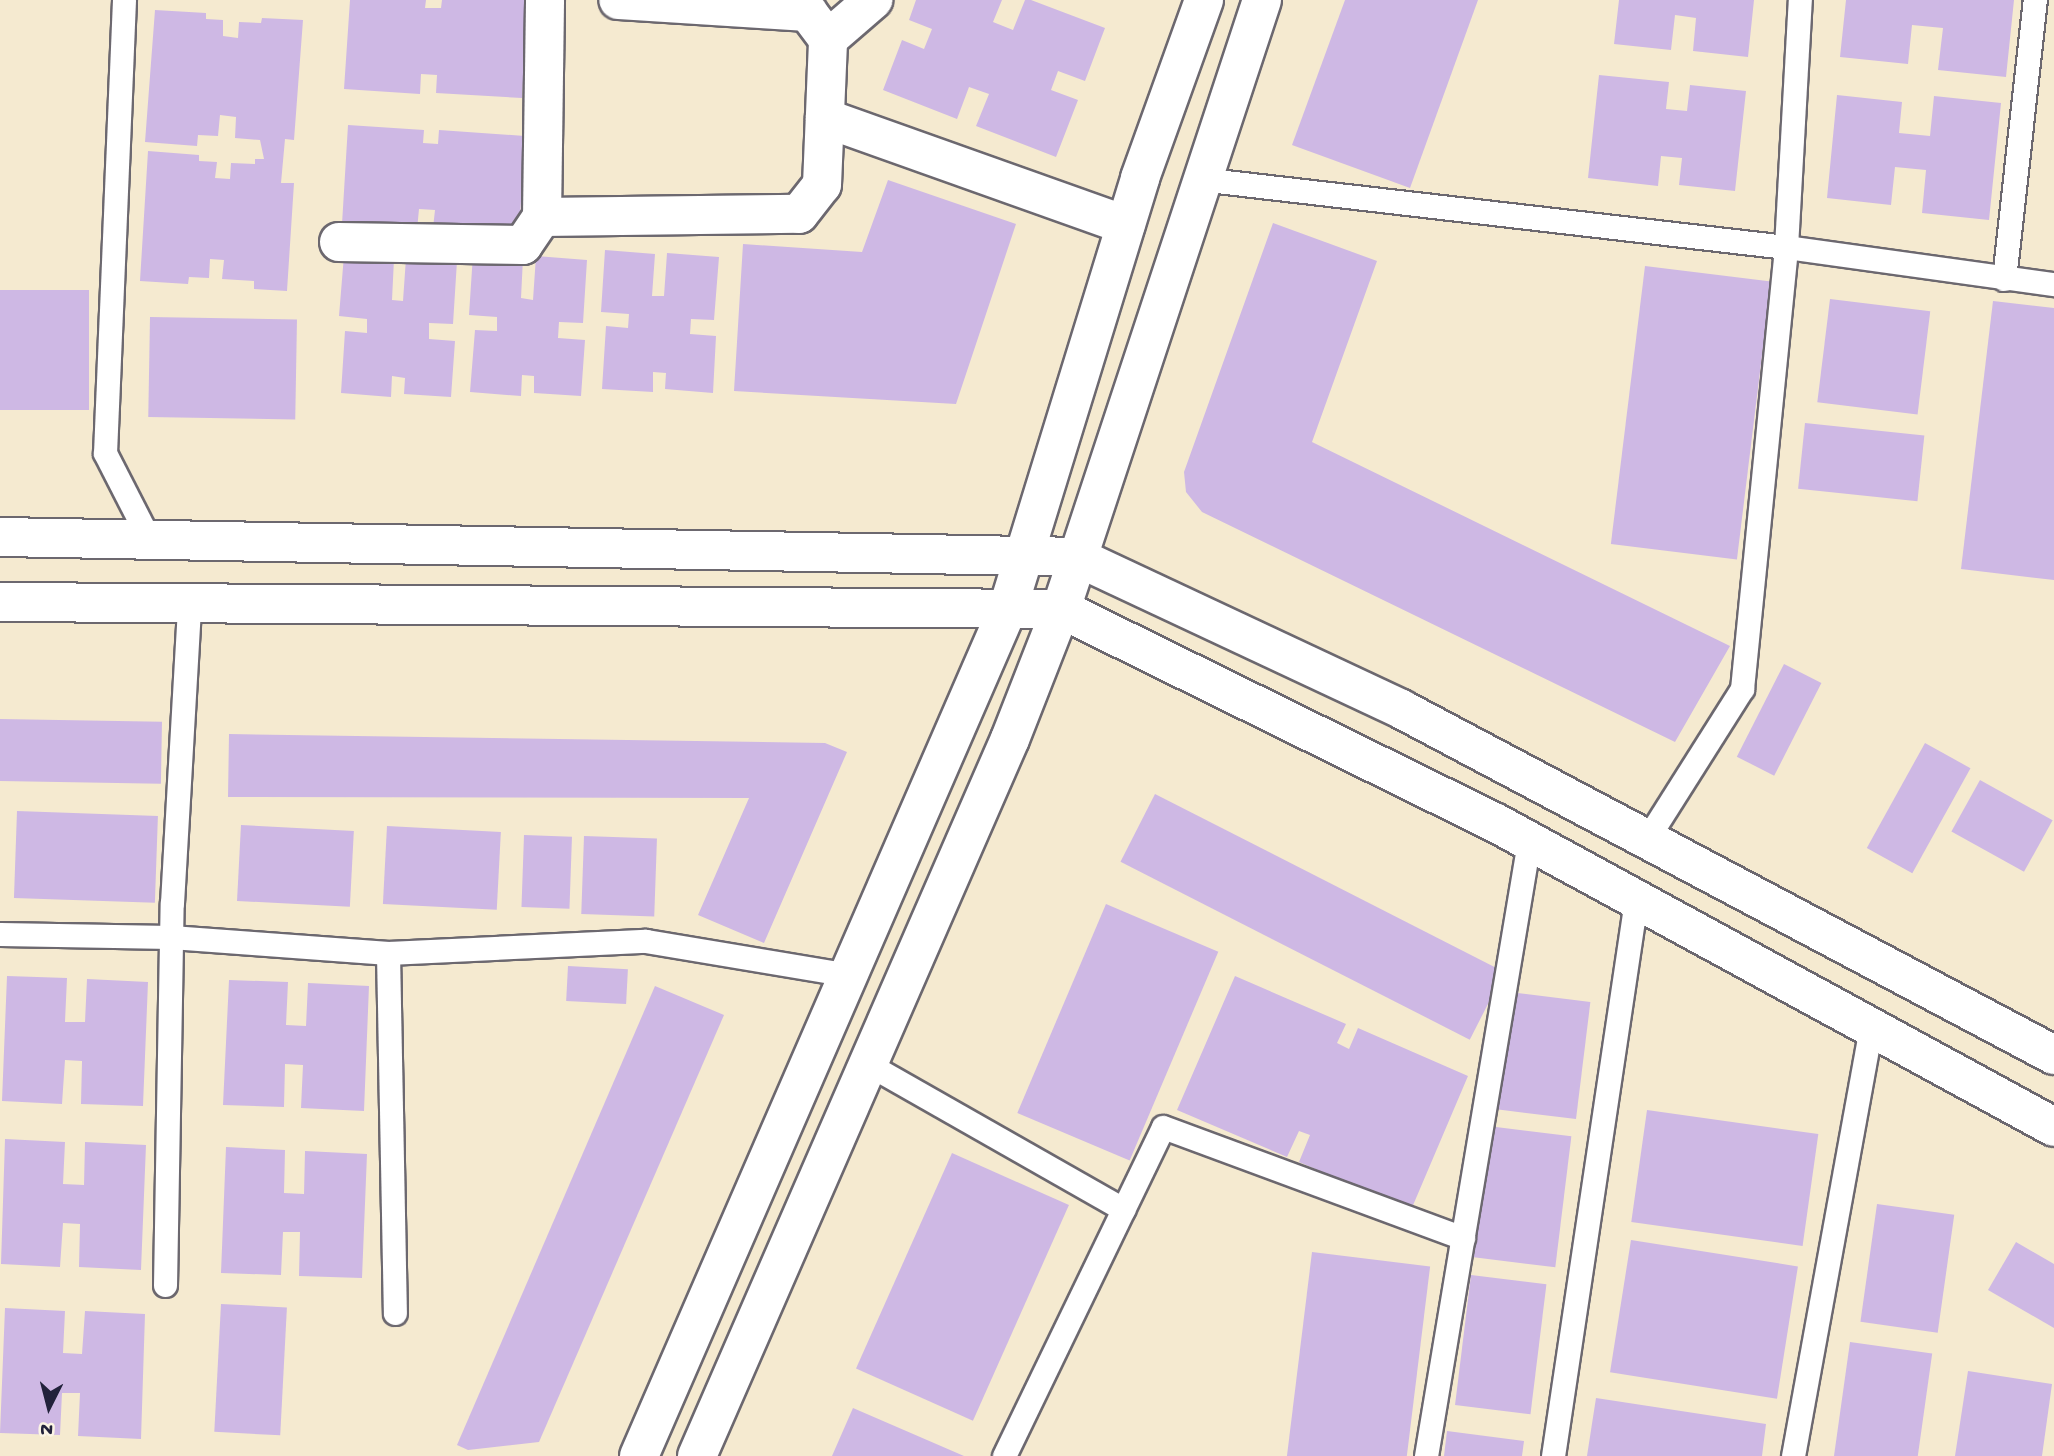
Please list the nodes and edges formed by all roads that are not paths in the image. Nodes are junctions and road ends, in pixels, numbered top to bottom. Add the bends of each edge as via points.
1 (124, 0) edge
2 (545, 0) edge
3 (618, 0) edge
4 (873, 0) edge
5 (1204, 0) edge
6 (1262, 0) edge
7 (1800, 0) edge
8 (2035, 0) edge
9 (683, 2) edge
10 (828, 39) junction
11 (825, 118) junction
12 (1200, 179) junction
13 (542, 218) junction
14 (1126, 225) junction
15 (339, 242) dead end
16 (1786, 247) junction
17 (2004, 279) junction
18 (2054, 285) edge
19 (0, 537) edge
20 (149, 539) junction
21 (1025, 556) junction
22 (1077, 557) junction
23 (0, 602) edge
24 (189, 606) junction
25 (1008, 608) junction
26 (1061, 609) junction
27 (1647, 839) junction
28 (1529, 841) junction
29 (1636, 900) junction
30 (0, 934) edge
31 (171, 937) junction
32 (388, 953) junction
33 (849, 975) junction
34 (1871, 1028) junction
35 (2054, 1055) edge
36 (866, 1063) junction
37 (2054, 1128) edge
38 (1123, 1209) junction
39 (1463, 1238) junction
40 (164, 1285) dead end
41 (395, 1313) dead end
42 (639, 1456) edge
43 (697, 1456) edge
44 (1003, 1456) edge
45 (1426, 1456) edge
46 (1553, 1456) edge
47 (1793, 1456) edge

1 - 20 lane via 105,453
2 - 13 street
3 - 9 street
4 - 10 street
5 - 14 street
6 - 12 street
7 - 16 lane
8 - 17 lane
9 - 10 street via 808,12
10 - 11 street
11 - 13 street via 822,185 799,214
11 - 14 street
12 - 16 lane
12 - 22 street
13 - 15 street via 523,245
14 - 21 street
16 - 17 lane
16 - 27 lane via 1741,689
17 - 18 lane
19 - 20 street
20 - 21 street
21 - 22 street
21 - 25 street
22 - 26 street
22 - 27 street via 1401,709
23 - 24 street
24 - 25 street
24 - 31 lane
25 - 26 street
25 - 33 street
26 - 28 street
26 - 36 street via 1010,739
27 - 35 street
28 - 29 street
28 - 39 lane
29 - 34 street
29 - 46 lane
30 - 31 lane
31 - 32 lane
31 - 40 lane
32 - 33 lane via 646,941
32 - 41 lane
33 - 42 street
34 - 37 street
34 - 47 lane
36 - 38 lane
36 - 43 street
38 - 39 lane via 1163,1127
38 - 44 lane
39 - 45 lane

